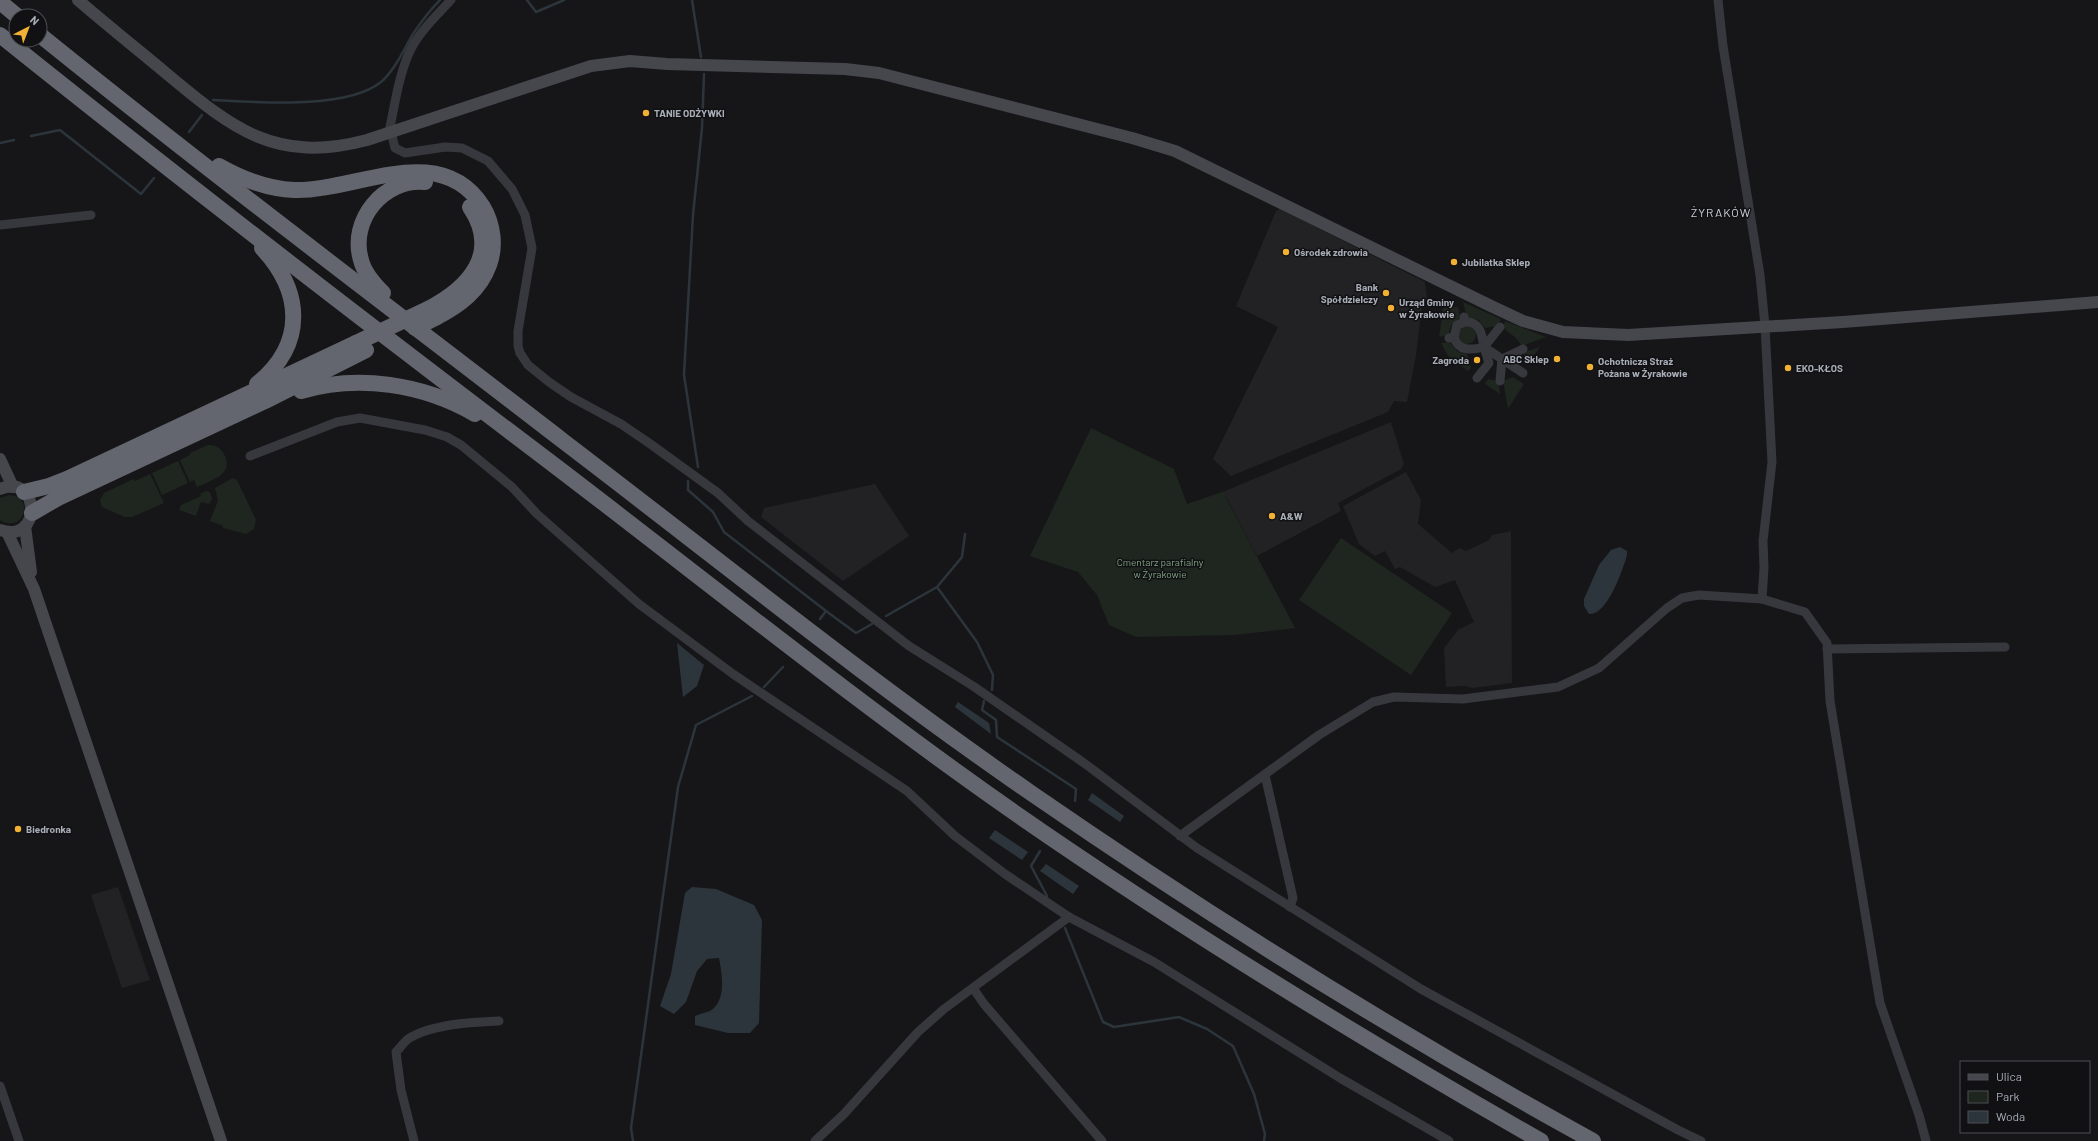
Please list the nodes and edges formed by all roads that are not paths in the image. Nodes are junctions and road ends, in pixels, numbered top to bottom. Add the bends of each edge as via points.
1 (78, 0) edge
2 (451, 0) edge
3 (1718, 0) edge
4 (0, 2) edge
5 (8, 9) edge
6 (0, 35) edge
7 (48, 41) edge
8 (390, 133) junction
9 (174, 140) junction
10 (229, 214) junction
11 (92, 215) dead end
12 (0, 225) edge
13 (2098, 302) edge
14 (433, 313) junction
15 (1766, 326) junction
16 (1500, 327) dead end
17 (423, 333) junction
18 (361, 347) junction
19 (1484, 347) junction
20 (1523, 349) dead end
21 (1502, 359) junction
22 (1522, 373) dead end
23 (1477, 378) dead end
24 (1500, 381) dead end
25 (265, 401) junction
26 (228, 404) junction
27 (525, 444) junction
28 (250, 456) dead end
29 (0, 459) edge
30 (0, 489) edge
31 (19, 489) junction
32 (28, 519) junction
33 (4, 531) edge
34 (34, 589) junction
35 (1762, 599) junction
36 (2005, 647) dead end
37 (1827, 648) junction
38 (1265, 775) junction
39 (1180, 836) junction
40 (1290, 907) junction
41 (1069, 917) junction
42 (973, 988) junction
43 (500, 1021) dead end
44 (0, 1086) edge
45 (19, 1141) edge
46 (221, 1141) edge
47 (414, 1141) edge
48 (815, 1141) edge
49 (1102, 1141) edge
50 (1449, 1141) edge
51 (1541, 1141) edge
52 (1593, 1141) edge
53 (1701, 1141) edge
54 (1926, 1141) edge

1 - 8 street via 212,111 248,133 285,145 322,148 354,143
2 - 8 street via 419,36 411,49 400,84
3 - 15 street
4 - 5 highway
6 - 10 highway
7 - 9 highway
8 - 15 street via 591,66 630,61 845,69 879,73 1175,151 1491,306 1523,321 1552,330 1628,335
8 - 39 street via 395,148 405,153 453,146 471,151 488,161 512,189 525,215 532,248 518,331 520,353 528,365 571,397 621,424 649,443 718,493 748,521 909,646 973,686 1084,763
9 - 14 highway via 238,176 281,189 321,189 420,171 445,176 460,183 476,197 485,211 492,232 492,255 483,280 472,294 457,306
9 - 17 highway
10 - 26 highway via 270,257 283,275 290,293 293,318 288,344 278,363 258,384
10 - 27 highway
11 - 12 street
13 - 15 street
14 - 17 highway via 469,280 480,258 482,242 475,214 459,195 442,186 415,182 394,188 371,207 361,224 359,252 363,267 376,285
14 - 18 highway, bridge
15 - 35 street via 1772,462 1763,533
16 - 19 street
17 - 52 highway via 863,671 1028,791 1139,866 1328,987
18 - 25 highway
18 - 26 highway
19 - 19 street via 1479,327 1464,319 1457,325 1451,337 1462,348
19 - 21 street
19 - 23 street via 1489,363
20 - 21 street
21 - 22 street
21 - 24 street
25 - 27 highway via 331,384 366,383 402,387 435,395 451,402
25 - 32 highway via 58,498
26 - 31 highway via 67,479 43,488
27 - 51 highway via 849,692 1012,811 1282,988 1379,1048
28 - 41 street via 346,419 375,420 447,437 461,445 512,487 537,514 639,604 733,674 907,791 955,836 1005,874
29 - 31 street
30 - 31 street
31 - 32 street via 31,501
32 - 33 street via 17,531
32 - 34 street
33 - 34 street
34 - 46 street
35 - 37 street via 1805,612 1827,643
35 - 38 street via 1699,595 1682,598 1667,608 1599,668 1558,687 1463,699 1394,697 1373,702 1319,734
36 - 37 street
37 - 54 street via 1830,701 1880,1003 1920,1114
38 - 39 street
38 - 40 street via 1293,898
39 - 40 street
40 - 53 street via 1421,989
41 - 42 street
41 - 50 street via 1154,962 1334,1074
42 - 48 street via 918,1032 844,1114
42 - 49 street
43 - 47 street via 472,1022 431,1029 408,1039 396,1052 400,1090
44 - 45 street

